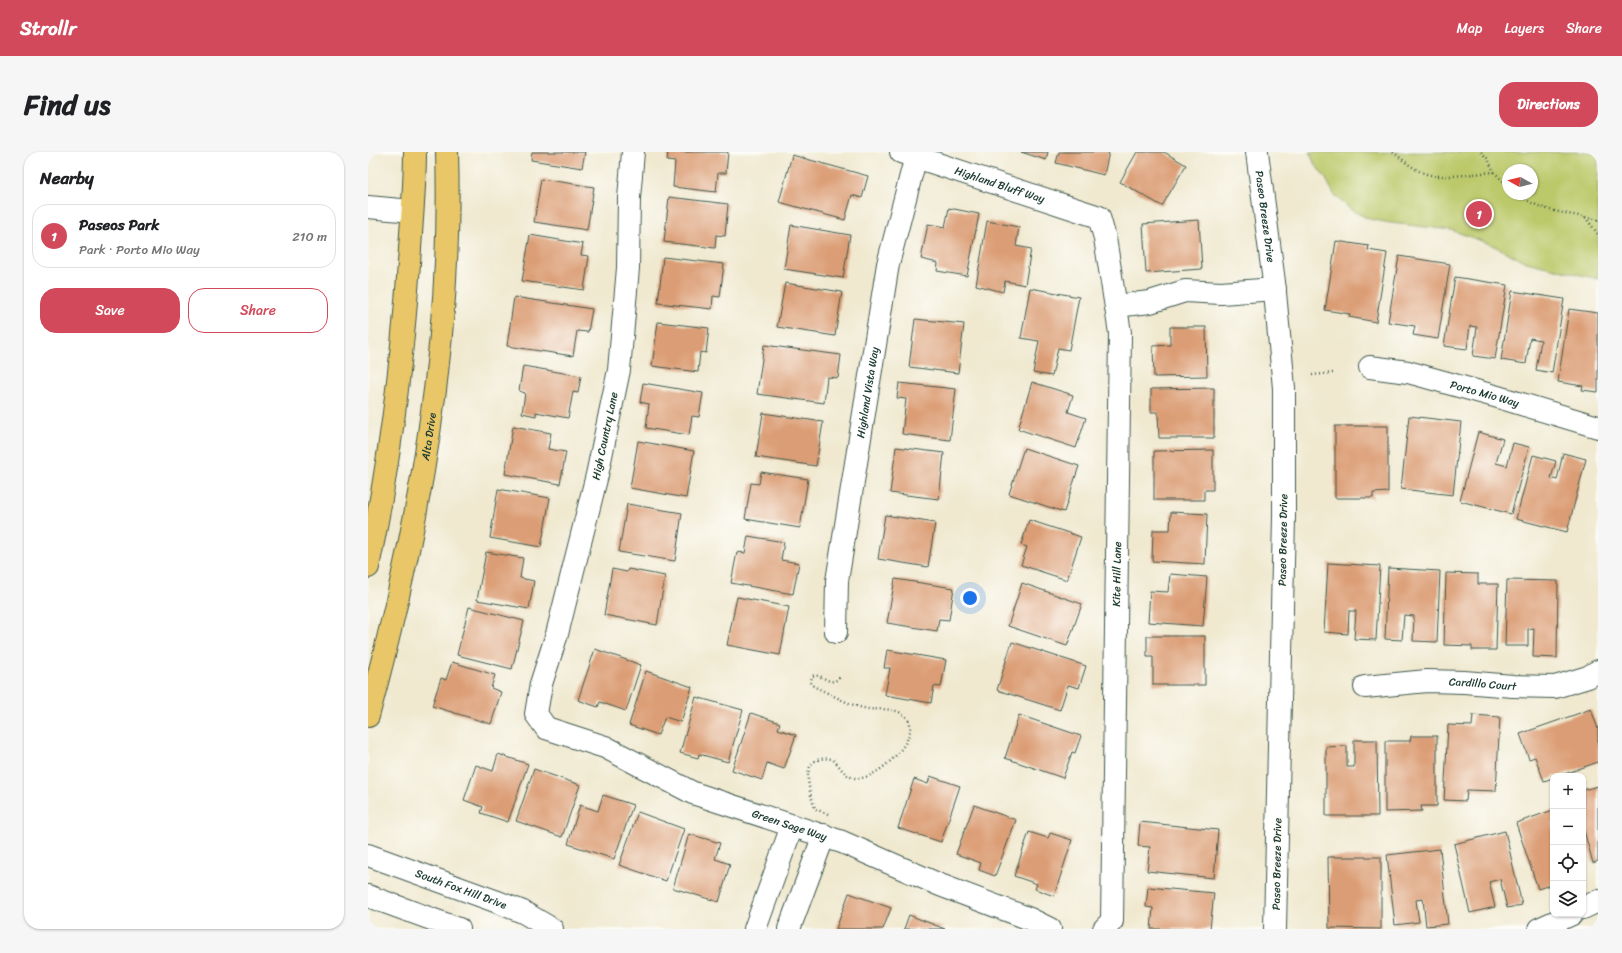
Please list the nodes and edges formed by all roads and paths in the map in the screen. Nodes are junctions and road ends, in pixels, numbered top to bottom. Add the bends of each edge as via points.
1 (415, 152) edge
2 (447, 152) edge
3 (633, 152) edge
4 (1257, 152) edge
5 (1394, 152) edge
6 (1481, 152) edge
7 (908, 154) edge
8 (1494, 172) junction
9 (1502, 180) edge
10 (1527, 200) edge
11 (368, 207) edge
12 (412, 211) junction
13 (1585, 216) junction
14 (1098, 217) joint
15 (1598, 220) edge
16 (1598, 234) edge
17 (1275, 289) junction
18 (1116, 306) junction
19 (1370, 367) dead end
20 (1333, 373) dead end
21 (1312, 375) dead end
22 (1598, 427) edge
23 (368, 567) edge
24 (836, 632) dead end
25 (1598, 671) edge
26 (841, 676) dead end
27 (1364, 687) dead end
28 (536, 714) joint
29 (368, 716) edge
30 (831, 815) dead end
31 (792, 826) junction
32 (824, 835) junction
33 (368, 854) edge
34 (368, 896) edge
35 (1598, 901) edge
36 (1586, 907) edge
37 (1565, 917) edge
38 (758, 921) edge
39 (790, 927) edge
40 (459, 929) edge
41 (552, 929) edge
42 (1050, 929) edge
43 (1104, 929) edge
44 (1275, 929) edge
45 (1539, 929) edge

1 - 12 main road
2 - 29 main road, Alta Drive via 446,264 432,415 404,574
3 - 28 street, High Country Lane via 629,198 628,268 619,370 597,475 558,634 540,684
4 - 17 street, Paseo Breeze Drive
5 - 8 path via 1407,164 1426,174 1447,176
6 - 8 path via 1488,159
7 - 14 street, Highland Bluff Way
7 - 24 street, Highland Vista Way via 837,581
8 - 9 path
10 - 13 path via 1552,211
11 - 12 street
12 - 23 main road via 404,336 393,430
13 - 15 path
13 - 16 path
14 - 18 street, Kite Hill Lane via 1105,238
17 - 18 street via 1221,293 1185,291 1140,304
17 - 44 street, Paseo Breeze Drive via 1284,388 1285,446
18 - 43 street, Kite Hill Lane via 1120,333 1112,921
19 - 22 street, Porto Mio Way via 1408,372
20 - 21 path
25 - 27 street, Cardillo Court via 1556,687 1427,681
26 - 30 path via 833,682 817,675 812,676 810,680 815,687 867,709 894,710 910,721 911,727 907,742 871,776 863,779 847,775 832,759 814,762 807,776 815,809
28 - 31 street, Green Sage Way via 546,728 605,747 693,793
31 - 32 street, Green Sage Way
31 - 38 street
32 - 39 street
32 - 42 street, Green Sage Way
33 - 41 street, South Fox Hill Drive via 523,912
34 - 40 street
35 - 36 street
37 - 45 street
38 - 39 street

